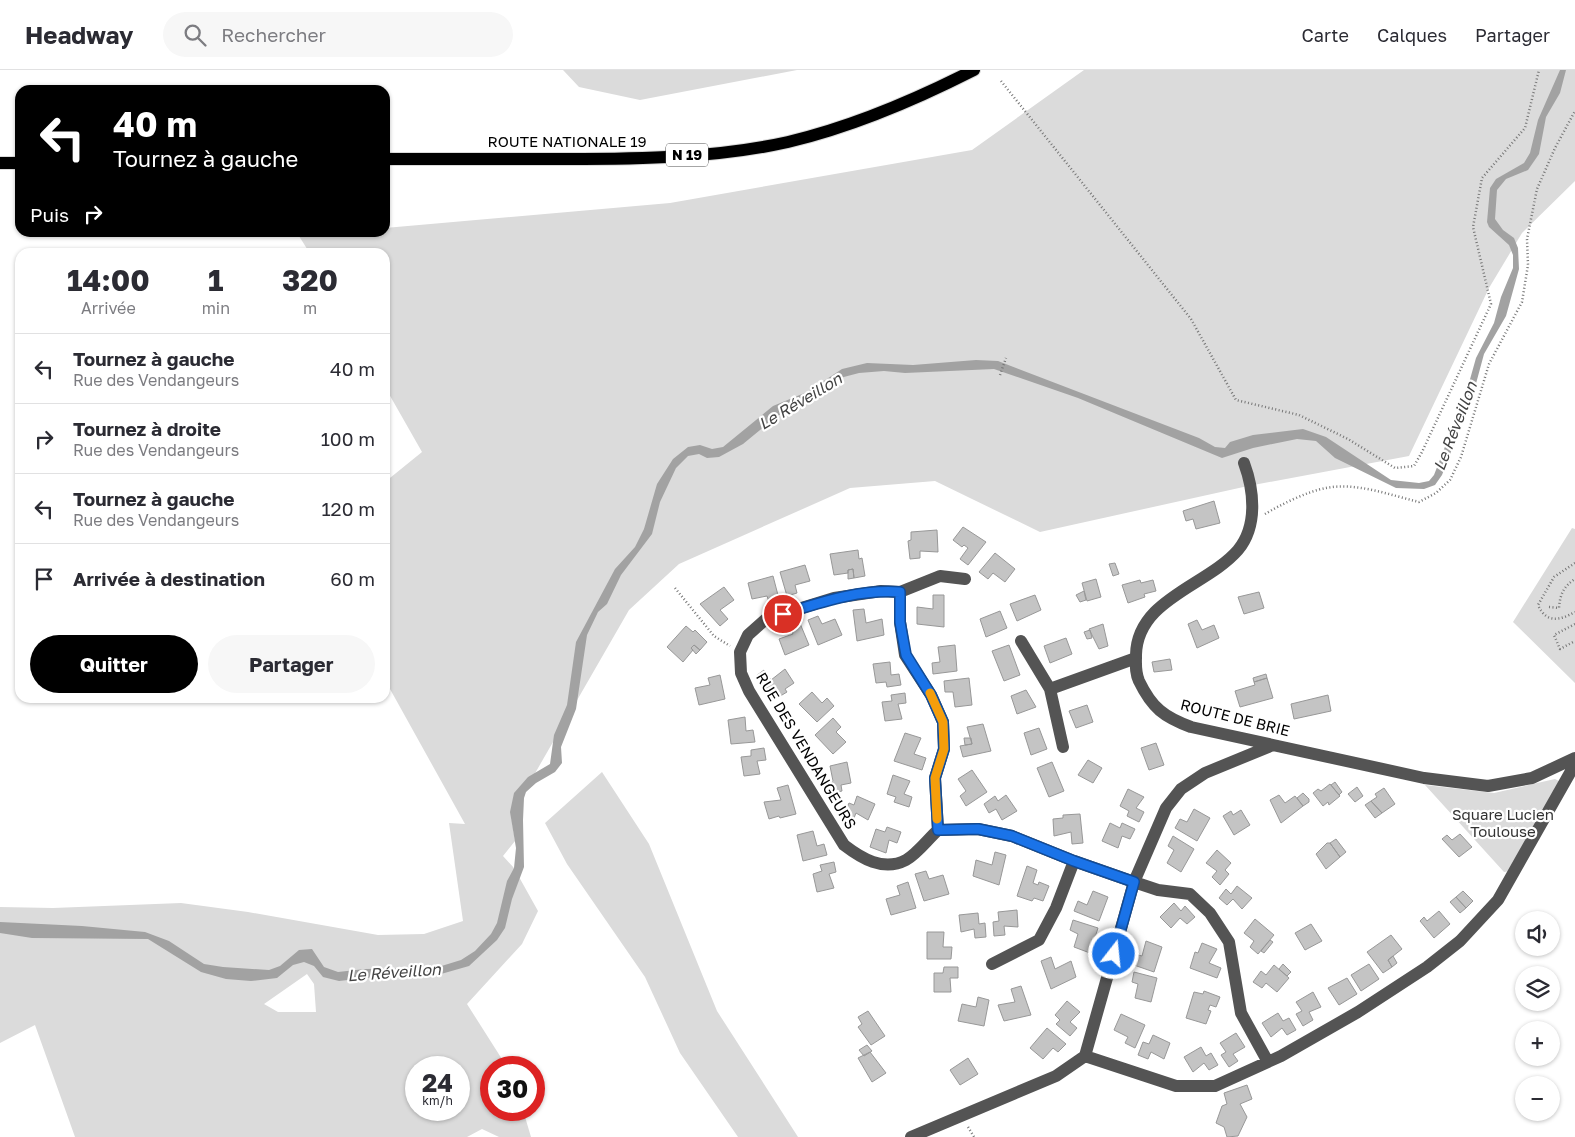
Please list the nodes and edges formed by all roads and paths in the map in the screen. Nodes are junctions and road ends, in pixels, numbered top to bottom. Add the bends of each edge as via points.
1 (974, 70) edge
2 (1539, 70) edge
3 (1001, 81) dead end
4 (1575, 111) edge
5 (390, 159) edge
6 (0, 163) edge
7 (15, 163) edge
8 (1006, 358) dead end
9 (1000, 376) dead end
10 (1244, 463) dead end
11 (1250, 523) junction
12 (1575, 563) edge
13 (1575, 578) edge
14 (964, 579) dead end
15 (675, 588) dead end
16 (900, 592) junction
17 (1549, 607) dead end
18 (1575, 612) edge
19 (1575, 624) edge
20 (1021, 641) dead end
21 (1575, 641) edge
22 (740, 652) junction
23 (1136, 658) junction
24 (1050, 689) junction
25 (1273, 745) junction
26 (1063, 747) dead end
27 (1575, 758) edge
28 (1575, 764) edge
29 (938, 830) junction
30 (1074, 861) junction
31 (1134, 882) junction
32 (992, 964) dead end
33 (1085, 1056) junction
34 (1268, 1062) junction
35 (941, 1131) edge
36 (911, 1137) edge

1 - 5 main road, ROUTE NATIONALE 19 / N 19 via 897,106 831,130 743,150 648,158
2 - 3 path via 1525,128 1482,178 1473,226 1491,304 1414,466 1395,468 1348,439 1299,415 1236,400 1191,319
4 - 11 path via 1537,189 1527,239 1528,265 1522,302 1489,364 1461,457 1450,480 1419,502 1357,488 1326,488 1277,507
6 - 7 main road
8 - 9 path
10 - 11 street, ROUTE DE BRIE via 1251,481 1253,505
11 - 23 street, ROUTE DE BRIE via 1238,549 1216,569 1165,603 1145,624 1136,645
12 - 18 path via 1554,577 1538,604 1549,619 1557,620
13 - 17 path via 1562,591 1559,608
14 - 16 street via 940,576
15 - 22 path via 714,636
16 - 22 street via 880,590 834,598 766,619 748,635
16 - 29 street via 900,622 906,655 931,695 943,722 944,749 935,778
19 - 21 path via 1554,635 1560,649
20 - 24 street
22 - 29 street, RUE DES VENDANGEURS via 742,673 749,691 844,845 865,860 887,865 906,860
23 - 24 street
23 - 25 street, ROUTE DE BRIE via 1136,673 1148,700 1169,719
24 - 26 street
25 - 27 street, ROUTE DE BRIE via 1424,778 1488,786 1532,778
25 - 31 street via 1205,773 1181,789 1166,808
28 - 34 street via 1498,900 1460,941 1428,967 1358,1012
29 - 30 street via 978,829 1012,836
30 - 31 street
30 - 32 street via 1056,908 1039,940
31 - 33 street
31 - 34 street via 1158,890 1190,894 1210,913 1229,942 1240,1013
33 - 34 street via 1176,1086 1215,1086
33 - 35 street via 1056,1076
35 - 36 street

